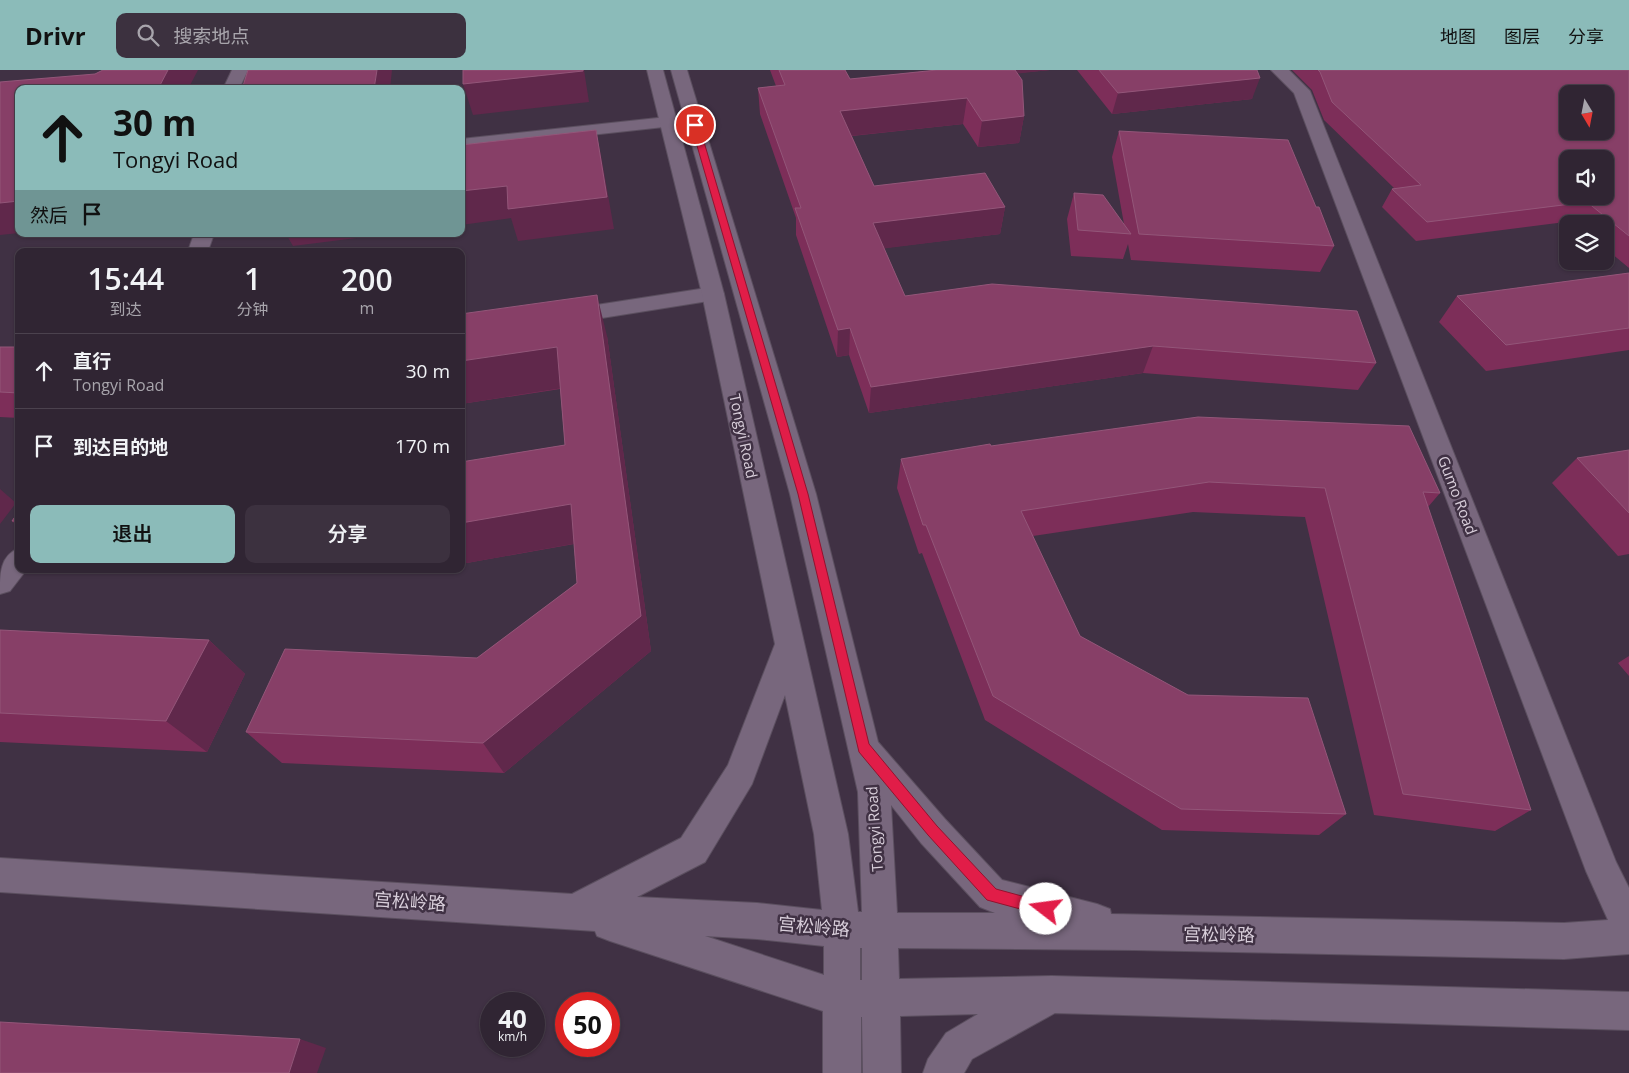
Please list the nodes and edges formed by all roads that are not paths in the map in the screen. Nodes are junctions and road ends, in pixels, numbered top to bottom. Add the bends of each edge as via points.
1 (240, 70) edge
2 (655, 70) edge
3 (679, 70) edge
4 (1279, 70) edge
5 (233, 85) edge
6 (667, 122) junction
7 (465, 144) edge
8 (713, 294) junction
9 (548, 319) edge
10 (15, 564) edge
11 (0, 583) edge
12 (789, 645) junction
13 (863, 747) junction
14 (0, 875) edge
15 (575, 912) junction
16 (1629, 927) edge
17 (842, 930) junction
18 (880, 931) junction
19 (1135, 932) junction
20 (1629, 936) edge
21 (1052, 994) junction
22 (881, 997) junction
23 (842, 998) junction
24 (1629, 1011) edge
25 (842, 1073) edge
26 (882, 1073) edge
27 (942, 1073) edge

1 - 5 main road
2 - 6 main road, Tongyi Road
3 - 13 main road, Tongyi Road via 803,494
4 - 16 main road, Gumo Road via 1302,91 1603,871
6 - 7 main road
6 - 8 main road, Tongyi Road
8 - 9 main road
8 - 12 main road, Tongyi Road
10 - 11 main road
12 - 15 main road via 741,773 692,850
12 - 17 main road, Tongyi Road via 831,834
13 - 18 main road, Tongyi Road via 874,792
13 - 19 main road via 992,895
14 - 15 main road, 宫松岭路
15 - 17 main road, 宫松岭路 via 757,921
15 - 23 main road
17 - 18 main road, 宫松岭路
17 - 23 main road, Tongyi Road
18 - 19 main road, 宫松岭路
18 - 22 main road, Tongyi Road
19 - 20 main road, 宫松岭路 via 1564,941
21 - 22 main road
21 - 24 main road
21 - 27 main road via 959,1046
22 - 23 main road
22 - 26 main road, Tongyi Road
23 - 25 main road, Tongyi Road

